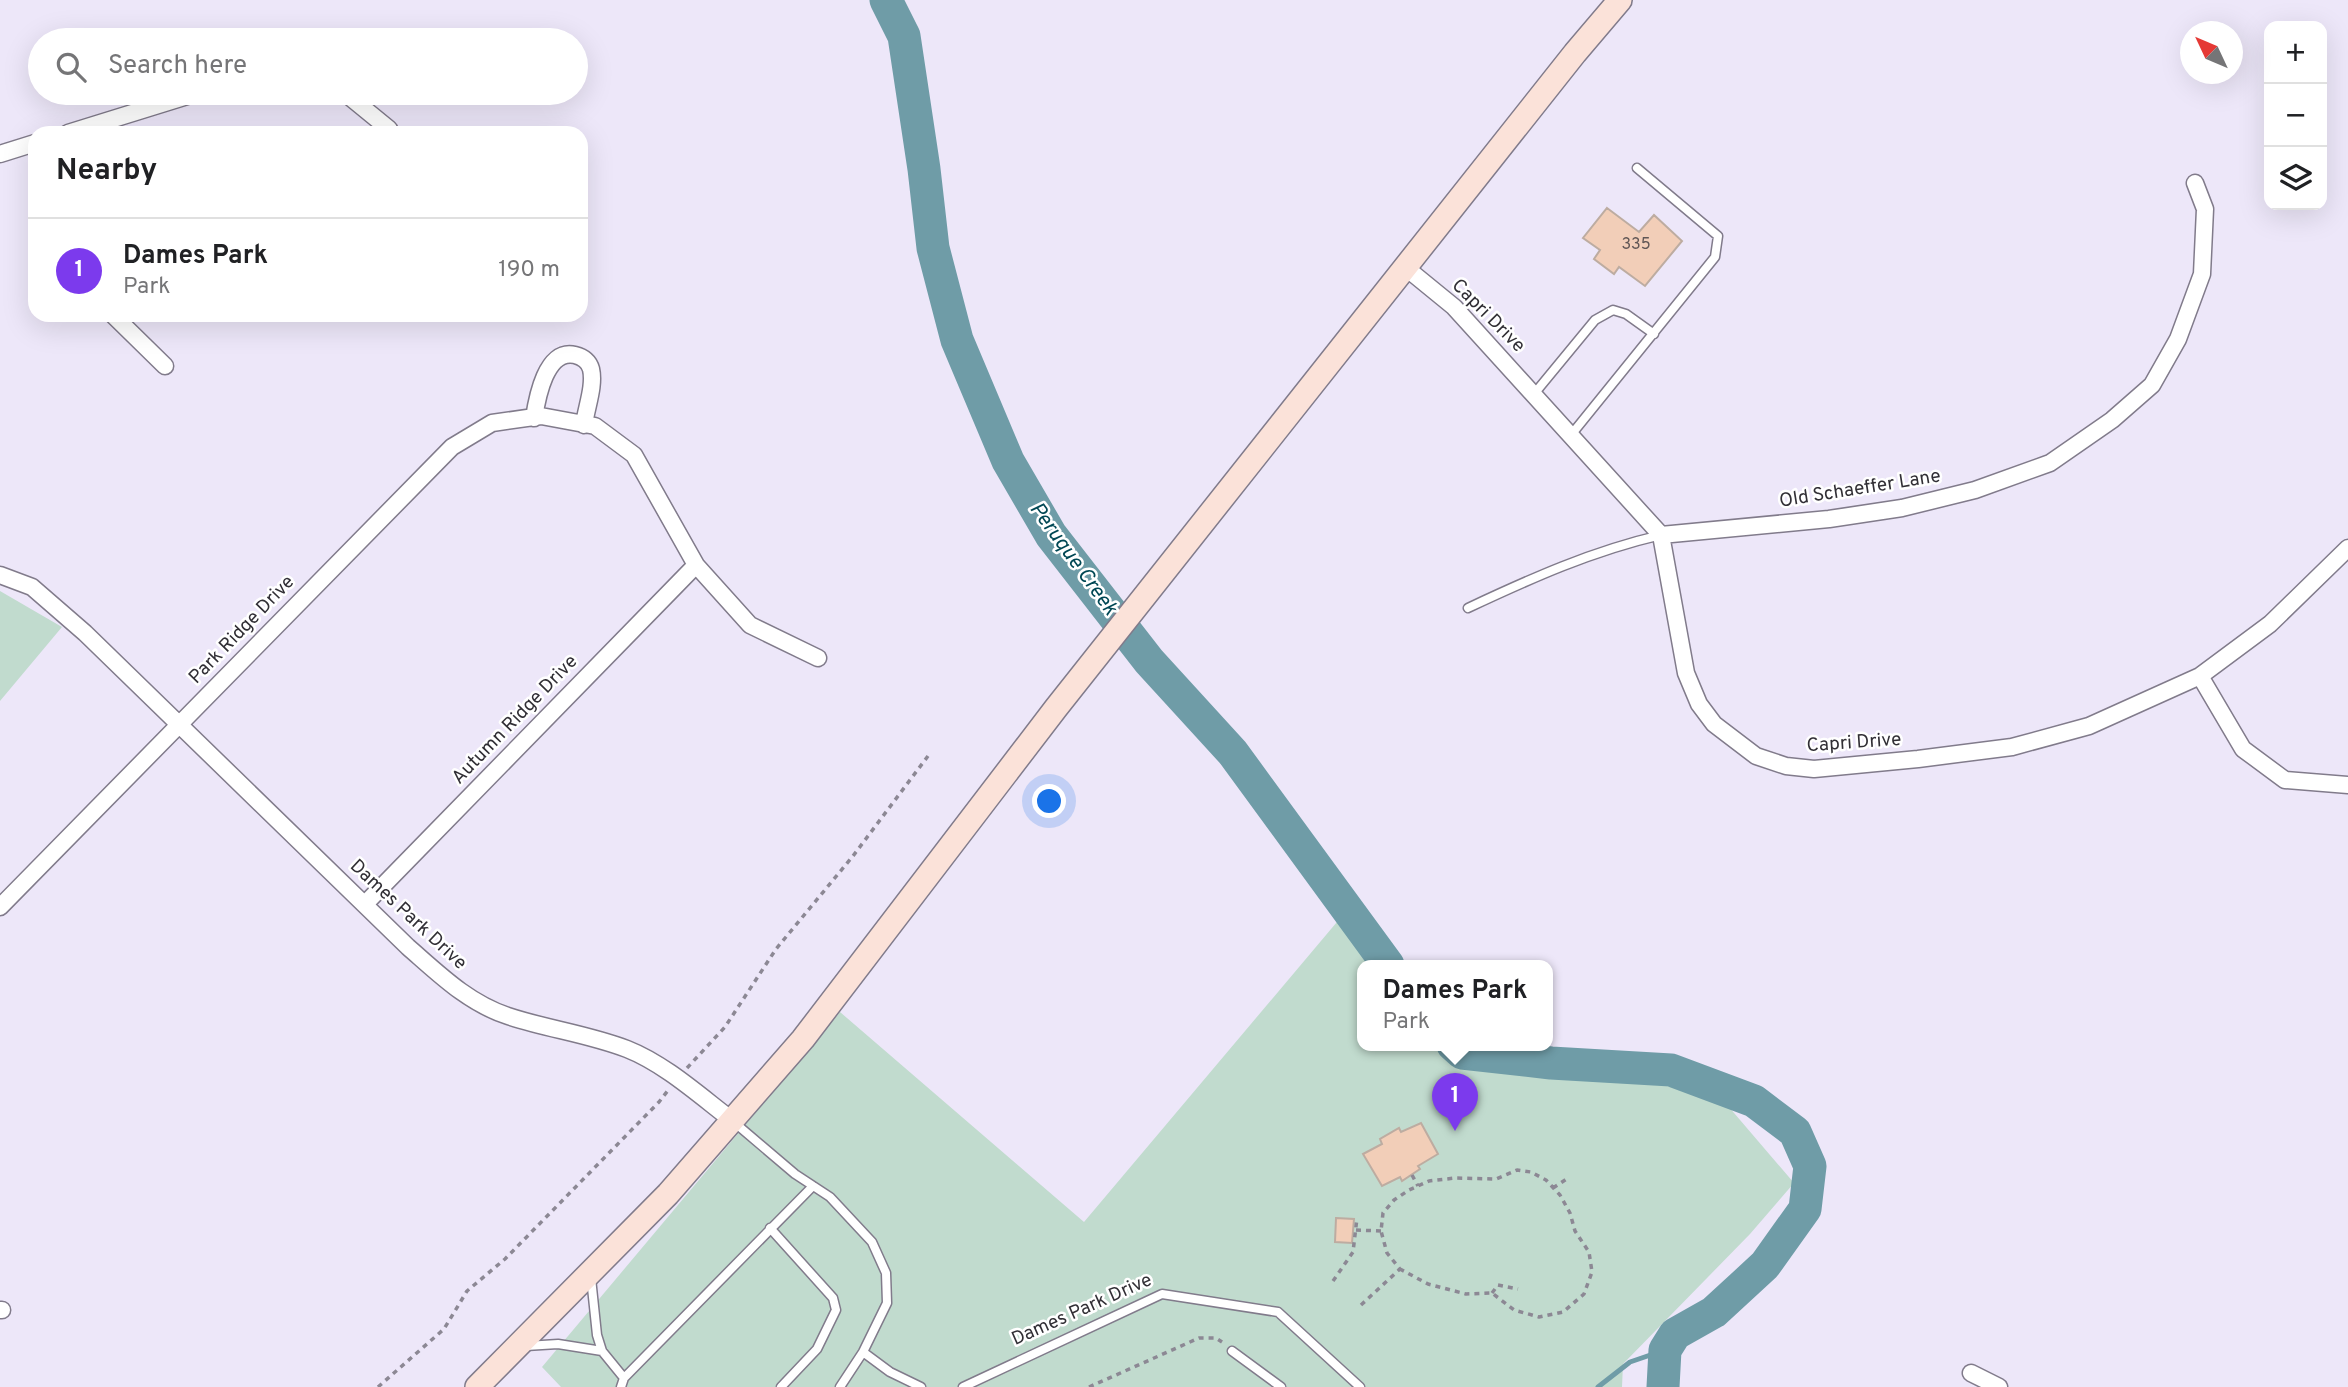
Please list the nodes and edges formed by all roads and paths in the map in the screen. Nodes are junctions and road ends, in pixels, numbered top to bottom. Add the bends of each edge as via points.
1 (1620, 0) edge
2 (159, 105) edge
3 (359, 105) edge
4 (91, 126) edge
5 (384, 126) edge
6 (28, 145) edge
7 (0, 154) edge
8 (1637, 168) dead end
9 (2195, 183) dead end
10 (1405, 267) junction
11 (120, 322) edge
12 (1654, 334) junction
13 (165, 366) dead end
14 (1534, 394) junction
15 (534, 418) junction
16 (584, 425) junction
17 (1571, 435) junction
18 (1661, 535) junction
19 (2348, 548) edge
20 (695, 565) junction
21 (0, 575) edge
22 (1468, 608) dead end
23 (818, 658) dead end
24 (2200, 676) junction
25 (180, 724) junction
26 (2348, 785) edge
27 (365, 904) junction
28 (0, 907) edge
29 (733, 1121) junction
30 (1412, 1175) dead end
31 (1568, 1178) dead end
32 (813, 1186) junction
33 (1418, 1186) junction
34 (1553, 1188) junction
35 (1357, 1218) dead end
36 (770, 1228) junction
37 (1356, 1230) junction
38 (1381, 1231) junction
39 (1400, 1269) junction
40 (591, 1274) junction
41 (1333, 1281) dead end
42 (1518, 1289) dead end
43 (1492, 1293) junction
44 (1361, 1305) dead end
45 (517, 1347) junction
46 (1232, 1351) joint
47 (602, 1352) junction
48 (863, 1352) junction
49 (1971, 1373) dead end
50 (623, 1383) edge
51 (477, 1387) edge
52 (781, 1387) edge
53 (840, 1387) edge
54 (921, 1387) edge
55 (963, 1387) edge
56 (1089, 1387) edge
57 (1281, 1387) edge
58 (1360, 1387) edge
59 (1999, 1387) edge

1 - 10 main road
2 - 4 street
3 - 5 street
6 - 7 street
8 - 12 lane via 1718,236 1715,257
9 - 18 street, Old Schaeffer Lane via 2205,209 2202,274 2178,339 2152,385 2112,421 2050,463 1975,490 1902,508
10 - 14 street, Capri Drive via 1454,307
10 - 29 main road via 1056,708 803,1039
11 - 13 street
12 - 14 lane via 1613,310 1595,320
12 - 17 lane
14 - 17 street, Capri Drive
15 - 16 street, Park Ridge Drive
15 - 16 street via 538,389 550,367 568,354 578,355 591,369
15 - 25 street, Park Ridge Drive via 492,423 452,447
16 - 20 street, Park Ridge Drive via 595,426 634,455
17 - 18 street, Capri Drive
18 - 22 lane, Old Schaeffer Lane via 1576,560
18 - 24 street, Capri Drive via 1686,673 1699,704 1714,724 1756,756 1786,766 1814,769 2012,747 2089,726
19 - 24 street, Capri Drive via 2270,624
20 - 23 street, Park Ridge Drive via 750,625
20 - 27 street, Autumn Ridge Drive
21 - 25 street, Dames Park Drive via 32,587
24 - 26 street via 2243,749 2285,780
25 - 27 street, Dames Park Drive
25 - 28 street, Park Ridge Drive
27 - 29 street, Dames Park Drive via 444,979 479,1003 508,1016 628,1050 669,1073
29 - 32 lane, Dames Park Drive
29 - 40 main road
30 - 33 path
31 - 34 path
32 - 36 lane
32 - 48 lane, Dames Park Drive via 872,1242 886,1273 887,1303
33 - 34 path via 1455,1178 1496,1179 1517,1170 1531,1172
33 - 38 path via 1394,1200 1383,1213
34 - 43 path via 1589,1252 1592,1272 1584,1294 1563,1312 1539,1317 1514,1310
35 - 37 path
36 - 50 lane
36 - 52 lane via 833,1298 836,1310 817,1349
37 - 38 path
37 - 41 path via 1353,1252
38 - 39 path via 1387,1253
39 - 43 path via 1428,1284 1466,1294
39 - 44 path
40 - 45 main road
40 - 47 lane
42 - 43 path via 1498,1285
45 - 47 lane via 558,1343
45 - 51 main road
46 - 56 path via 1216,1338 1199,1338
46 - 57 lane
47 - 50 lane
48 - 53 lane, Dames Park Drive
48 - 54 lane
49 - 59 street
55 - 58 lane, Dames Park Drive via 1162,1294 1278,1312

